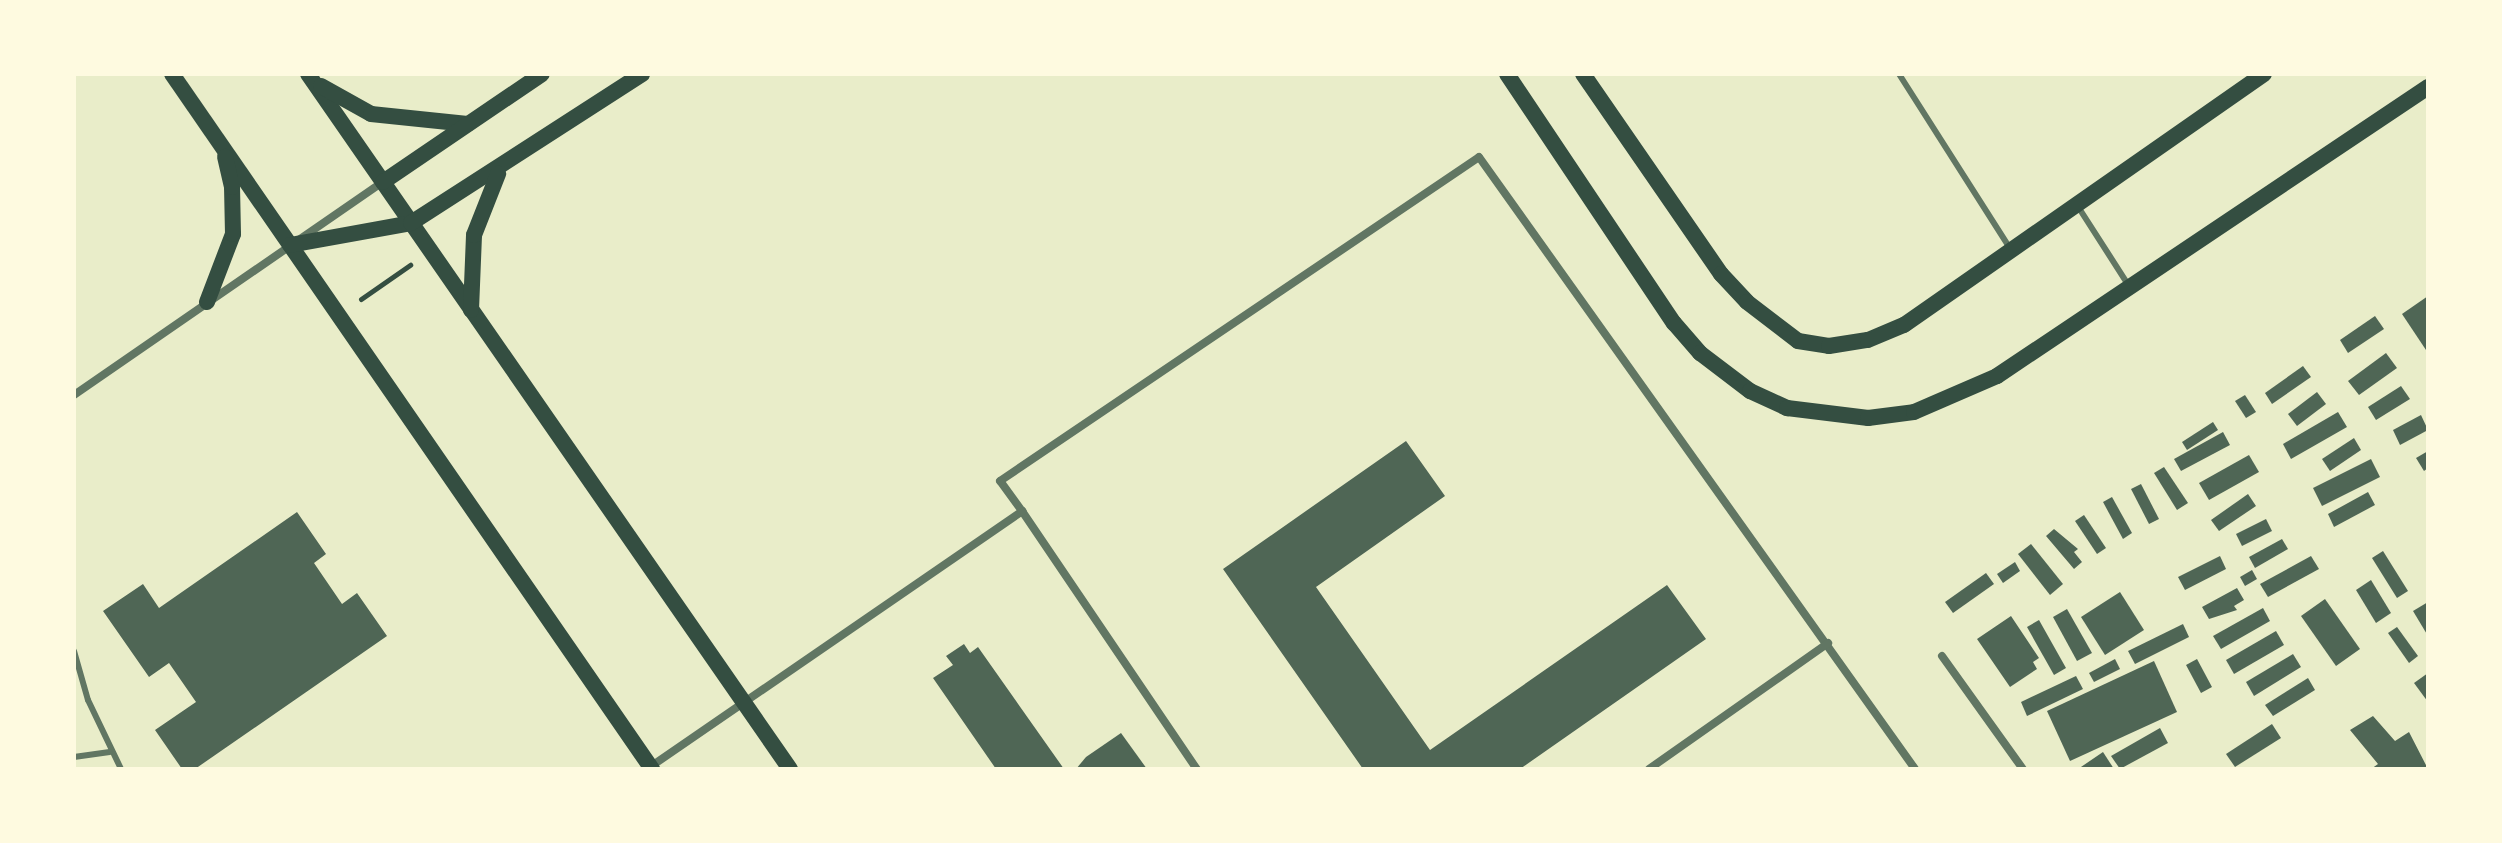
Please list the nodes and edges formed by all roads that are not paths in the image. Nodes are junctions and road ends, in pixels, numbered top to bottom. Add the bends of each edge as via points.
1 (172, 74) edge
2 (542, 74) edge
3 (642, 74) edge
4 (1507, 74) edge
5 (1583, 74) edge
6 (1899, 74) edge
7 (2264, 74) edge
8 (310, 76) edge
9 (2428, 87) edge
10 (467, 124) junction
11 (223, 148) junction
12 (501, 169) junction
13 (383, 182) junction
14 (2077, 205) junction
15 (411, 223) junction
16 (290, 245) junction
17 (2012, 251) junction
18 (2129, 287) junction
19 (207, 302) junction
20 (471, 313) junction
21 (74, 395) edge
22 (1022, 511) junction
23 (1828, 643) junction
24 (74, 651) edge
25 (1942, 656) dead end
26 (745, 704) junction
27 (110, 752) junction
28 (74, 757) edge
29 (651, 768) edge
30 (121, 769) edge
31 (790, 769) edge
32 (1197, 769) edge
33 (1649, 769) edge
34 (1915, 769) edge
35 (2023, 769) edge

1 - 11 main road
2 - 10 main road
3 - 12 main road
4 - 18 main road via 1674,323 1728,376 1787,408 1868,418 1914,412 1955,398
5 - 17 main road via 1721,274 1747,302 1798,341 1829,346 1868,340 1904,325
6 - 17 lane
7 - 14 main road
8 - 10 main road via 371,114
8 - 13 main road
9 - 18 main road
10 - 13 main road
11 - 16 main road
11 - 19 main road via 232,187 233,234
12 - 15 main road
12 - 20 main road via 474,235
13 - 15 main road
13 - 16 street
14 - 17 main road
14 - 18 lane
15 - 16 main road
15 - 20 main road
16 - 19 street
16 - 29 main road
19 - 21 street
20 - 26 main road
22 - 23 street via 1000,481 1479,157
22 - 26 street
22 - 32 street
23 - 33 street
23 - 34 street
24 - 27 lane
25 - 35 street
26 - 29 street
26 - 31 main road
27 - 28 lane
27 - 30 lane

